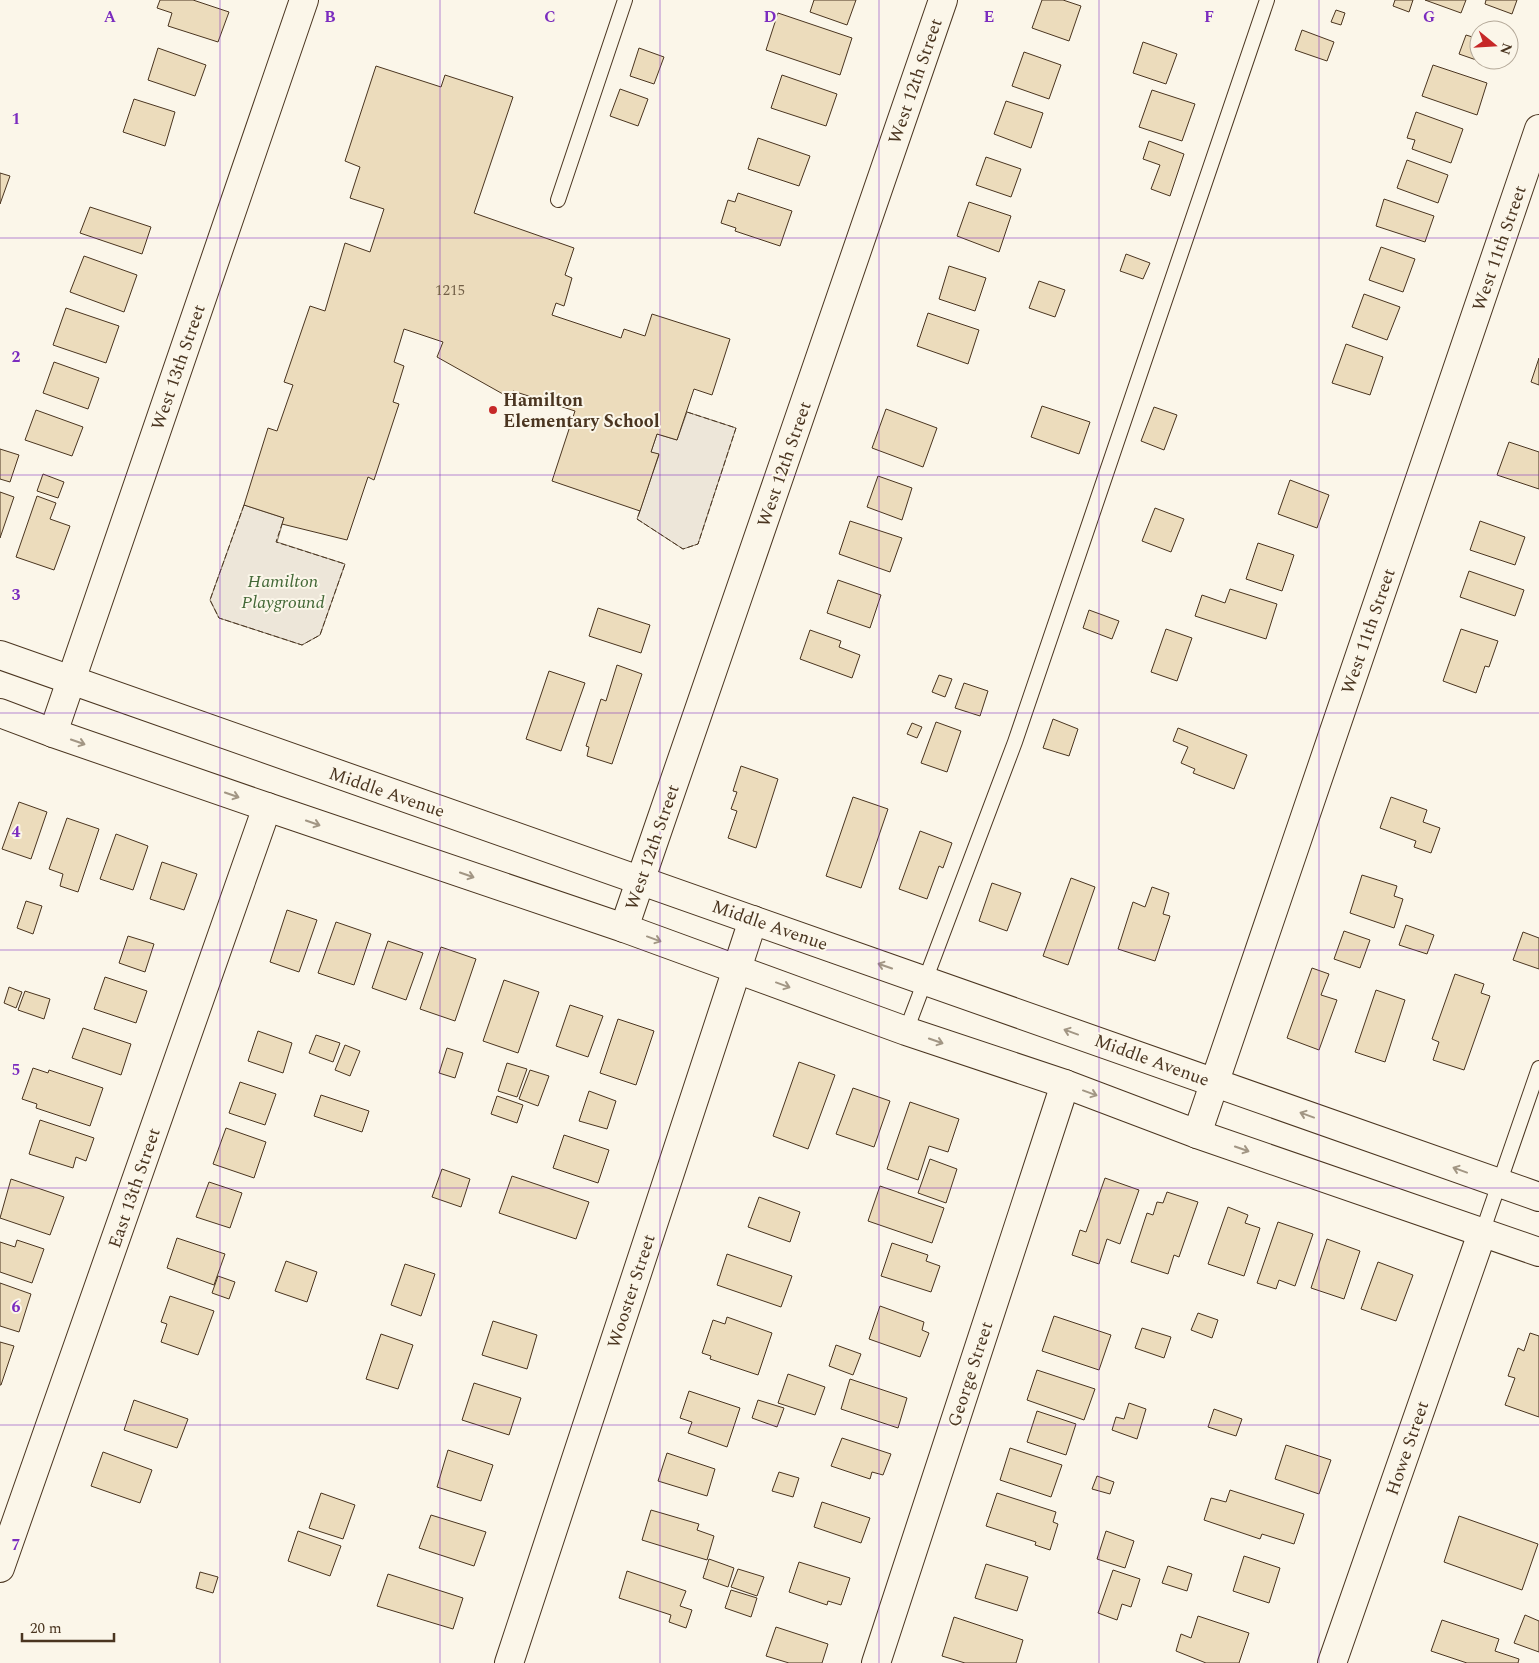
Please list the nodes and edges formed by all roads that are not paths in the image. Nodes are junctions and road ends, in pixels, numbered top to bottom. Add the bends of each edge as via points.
1 (304, 0) edge
2 (626, 0) edge
3 (943, 0) edge
4 (1267, 0) edge
5 (1539, 129) edge
6 (558, 200) dead end
7 (0, 655) edge
8 (70, 680) junction
9 (0, 713) edge
10 (53, 733) junction
11 (267, 807) junction
12 (641, 881) junction
13 (753, 920) junction
14 (624, 928) junction
15 (737, 969) junction
16 (924, 979) junction
17 (906, 1030) junction
18 (1539, 1068) edge
19 (1215, 1083) junction
20 (1065, 1084) junction
21 (1197, 1134) junction
22 (1499, 1184) junction
23 (1539, 1197) edge
24 (1482, 1233) junction
25 (1539, 1252) edge
26 (0, 1568) edge
27 (508, 1663) edge
28 (876, 1663) edge
29 (1332, 1663) edge

1 - 8 street, West 13th Street
2 - 6 lane
3 - 12 street, West 12th Street
4 - 16 lane via 1015,742
5 - 19 street, West 11th Street
7 - 8 street, Middle Avenue
8 - 10 street, West 13th Street
8 - 12 street, Middle Avenue
9 - 10 street
10 -> 11 street
11 -> 14 street
11 - 26 street, East 13th Street
12 - 13 street, Middle Avenue
12 - 14 street, West 12th Street
13 - 15 street, Wooster Street
16 -> 13 street, Middle Avenue
14 -> 15 street
15 -> 17 street
15 - 27 street, Wooster Street
16 - 17 lane
19 -> 16 street, Middle Avenue
17 -> 20 street
18 - 22 lane
19 - 21 street, West 11th Street
22 -> 19 street, Middle Avenue
20 -> 21 street
20 - 28 street, George Street
21 -> 24 street
22 - 23 street, Middle Avenue
22 - 24 lane
24 - 25 street
24 - 29 street, Howe Street

